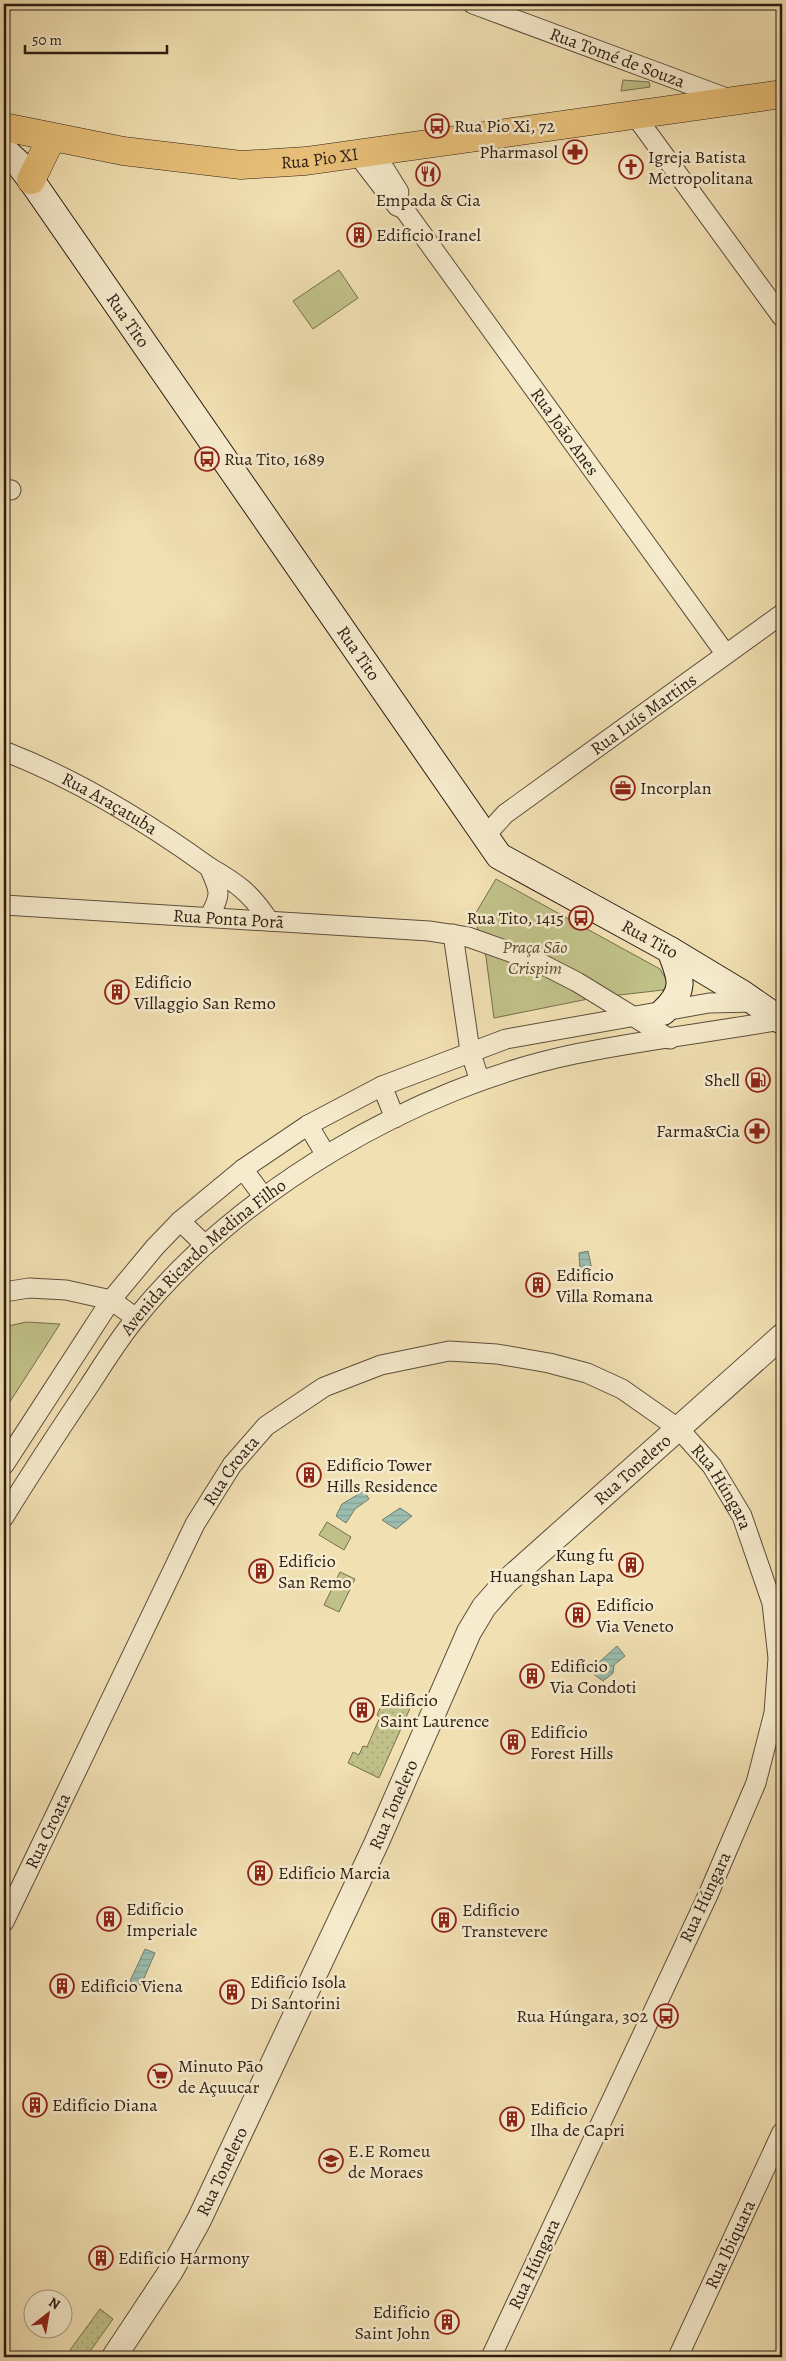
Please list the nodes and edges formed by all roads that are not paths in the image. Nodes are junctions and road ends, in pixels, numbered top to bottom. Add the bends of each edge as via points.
1 (473, 4) edge
2 (782, 94) edge
3 (734, 101) junction
4 (634, 114) junction
5 (4, 127) edge
6 (52, 137) junction
7 (4, 150) edge
8 (365, 153) junction
9 (31, 180) junction
10 (782, 318) edge
11 (782, 614) edge
12 (725, 654) junction
13 (4, 751) edge
14 (481, 828) junction
15 (209, 867) junction
16 (4, 905) edge
17 (209, 917) junction
18 (269, 921) junction
19 (453, 934) junction
20 (670, 950) junction
21 (756, 1002) junction
22 (663, 1012) junction
23 (630, 1016) junction
24 (782, 1016) edge
25 (670, 1039) junction
26 (470, 1051) junction
27 (480, 1081) junction
28 (382, 1086) junction
29 (395, 1118) junction
30 (308, 1125) junction
31 (326, 1155) junction
32 (243, 1169) junction
33 (263, 1196) junction
34 (180, 1221) junction
35 (205, 1245) junction
36 (4, 1292) edge
37 (111, 1300) junction
38 (136, 1318) junction
39 (782, 1336) edge
40 (679, 1429) junction
41 (4, 1465) edge
42 (4, 1517) edge
43 (4, 1922) edge
44 (782, 2132) edge
45 (114, 2357) edge
46 (491, 2357) edge
47 (678, 2357) edge

1 - 3 street, Rua Tomé de Souza
2 - 3 main road, Rua Pio XI
3 - 4 main road, Rua Pio XI
4 - 8 main road, Rua Pio XI
4 - 10 street
5 - 6 main road, Rua Pio XI
6 - 8 main road, Rua Pio XI via 123,151 241,165
6 - 9 main road
7 - 9 main road
8 - 12 street, Rua João Anes via 404,201 404,209
9 - 14 main road, Rua Tito
11 - 12 street, Rua Luís Martins
12 - 14 street, Rua Luís Martins via 505,814
13 - 15 street, Rua Araçatuba via 50,769 106,798
14 - 20 main road, Rua Tito via 499,856
15 - 17 street via 219,888 219,900
15 - 18 street, Rua Araçatuba via 236,882 255,898
16 - 17 street, Rua Ponta Porã
17 - 18 street, Rua Ponta Porã
18 - 19 street, Rua Ponta Porã
19 - 23 street via 536,961 577,982
19 - 26 street
20 - 21 main road, Rua Tito
20 - 22 main road via 681,986 677,999
21 - 22 street via 709,1003
21 - 24 main road, Rua Tito
22 - 23 street
23 - 25 street
23 - 26 street via 506,1039
24 - 25 street
25 - 27 street via 575,1054
26 - 27 street
26 - 28 street, Avenida Ricardo Medina Filho
27 - 29 street, Avenida Ricardo Medina Filho
28 - 29 street
28 - 30 street, Avenida Ricardo Medina Filho
29 - 31 street, Avenida Ricardo Medina Filho
30 - 31 street
30 - 32 street, Avenida Ricardo Medina Filho
31 - 33 street, Avenida Ricardo Medina Filho
32 - 33 street
32 - 34 street, Avenida Ricardo Medina Filho
33 - 35 street, Avenida Ricardo Medina Filho
34 - 35 street
34 - 37 street, Avenida Ricardo Medina Filho
35 - 38 street, Avenida Ricardo Medina Filho
36 - 37 street via 29,1288 66,1290
37 - 38 street
37 - 41 street, Avenida Ricardo Medina Filho
38 - 42 street, Avenida Ricardo Medina Filho
39 - 40 street, Rua Tonelero
40 - 43 street, Rua Croata via 622,1389 587,1373 497,1354 449,1351 381,1365 324,1387 266,1426 232,1465 195,1524
40 - 45 street, Rua Tonelero via 506,1582 484,1607 199,2220 171,2271
40 - 46 street, Rua Húngara via 712,1466 742,1516 769,1594 778,1658 774,1713 756,1783 708,1895
44 - 47 street, Rua Ibiquara

